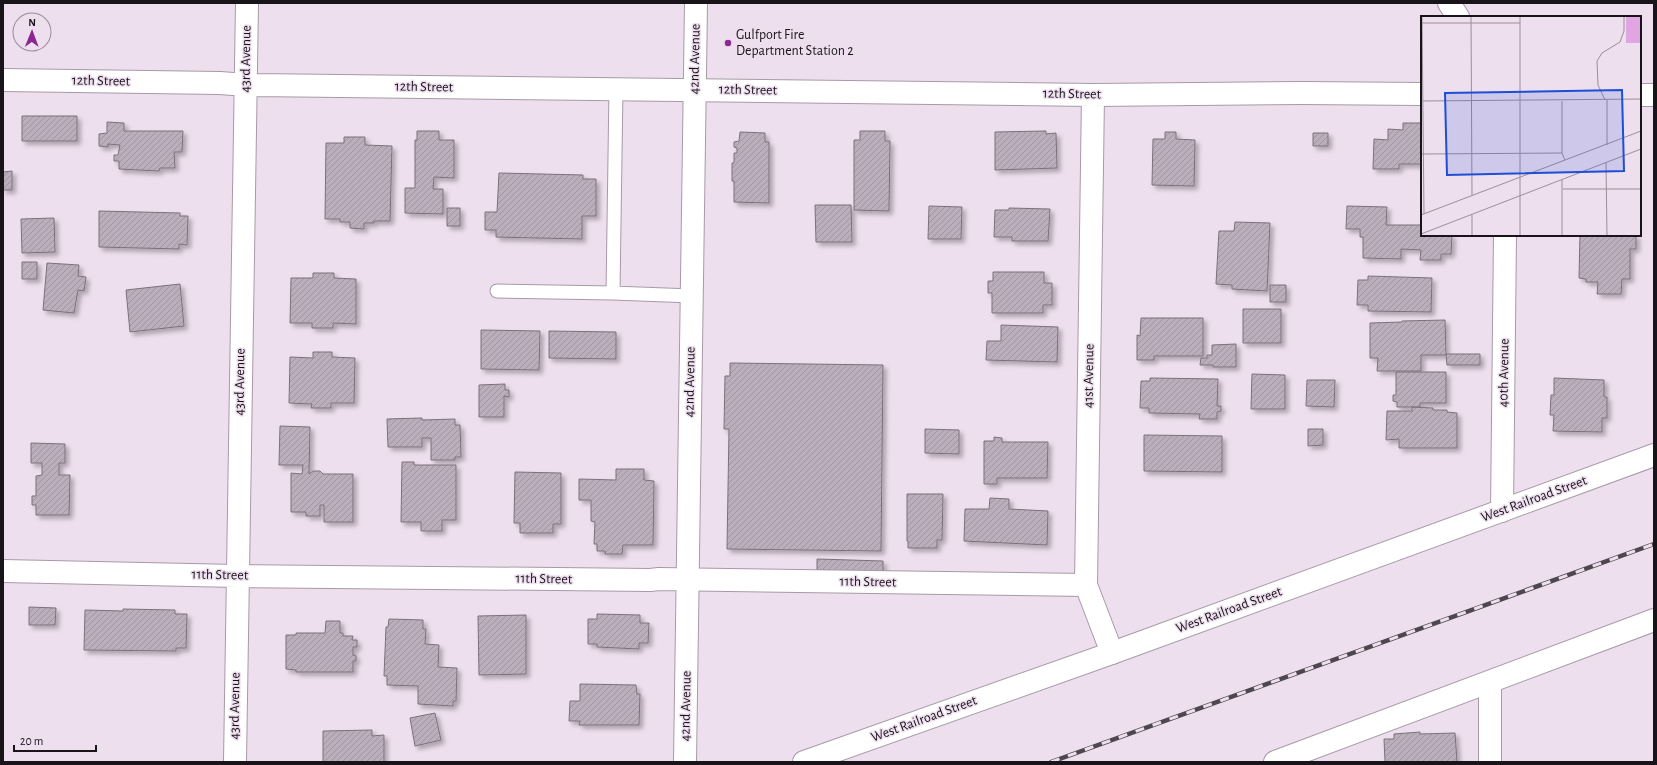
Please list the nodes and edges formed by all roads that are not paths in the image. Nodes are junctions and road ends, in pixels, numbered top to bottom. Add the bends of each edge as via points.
1 (247, 3) edge
2 (696, 3) edge
3 (1449, 3) edge
4 (1457, 16) edge
5 (3, 80) edge
6 (246, 85) junction
7 (616, 88) junction
8 (695, 89) junction
9 (1421, 94) edge
10 (1093, 95) junction
11 (1641, 95) edge
12 (1654, 95) edge
13 (1505, 236) edge
14 (496, 291) dead end
15 (614, 293) junction
16 (692, 296) junction
17 (1654, 455) edge
18 (1502, 511) junction
19 (3, 571) edge
20 (237, 576) junction
21 (687, 580) junction
22 (1086, 585) junction
23 (1654, 620) edge
24 (1112, 653) junction
25 (1490, 682) junction
26 (235, 762) edge
27 (685, 762) edge
28 (804, 762) edge
29 (1275, 762) edge
30 (1490, 762) edge

1 - 6 street, 43rd Avenue
2 - 8 street, 42nd Avenue
3 - 4 street
5 - 6 street, 12th Street
6 - 7 street, 12th Street
6 - 20 street, 43rd Avenue
7 - 8 street, 12th Street
7 - 15 lane
8 - 10 street, 12th Street
8 - 16 street, 42nd Avenue
9 - 10 street, 12th Street
10 - 22 street, 41st Avenue
11 - 12 street
13 - 18 street, 40th Avenue
14 - 15 lane
15 - 16 lane
16 - 21 street, 42nd Avenue
17 - 18 street, West Railroad Street
18 - 24 street, West Railroad Street
19 - 20 street, 11th Street
20 - 21 street, 11th Street
20 - 26 street, 43rd Avenue
21 - 22 street, 11th Street
21 - 27 street, 42nd Avenue
22 - 24 street, 41st Avenue
23 - 25 street
24 - 28 street, West Railroad Street
25 - 29 street
25 - 30 street

